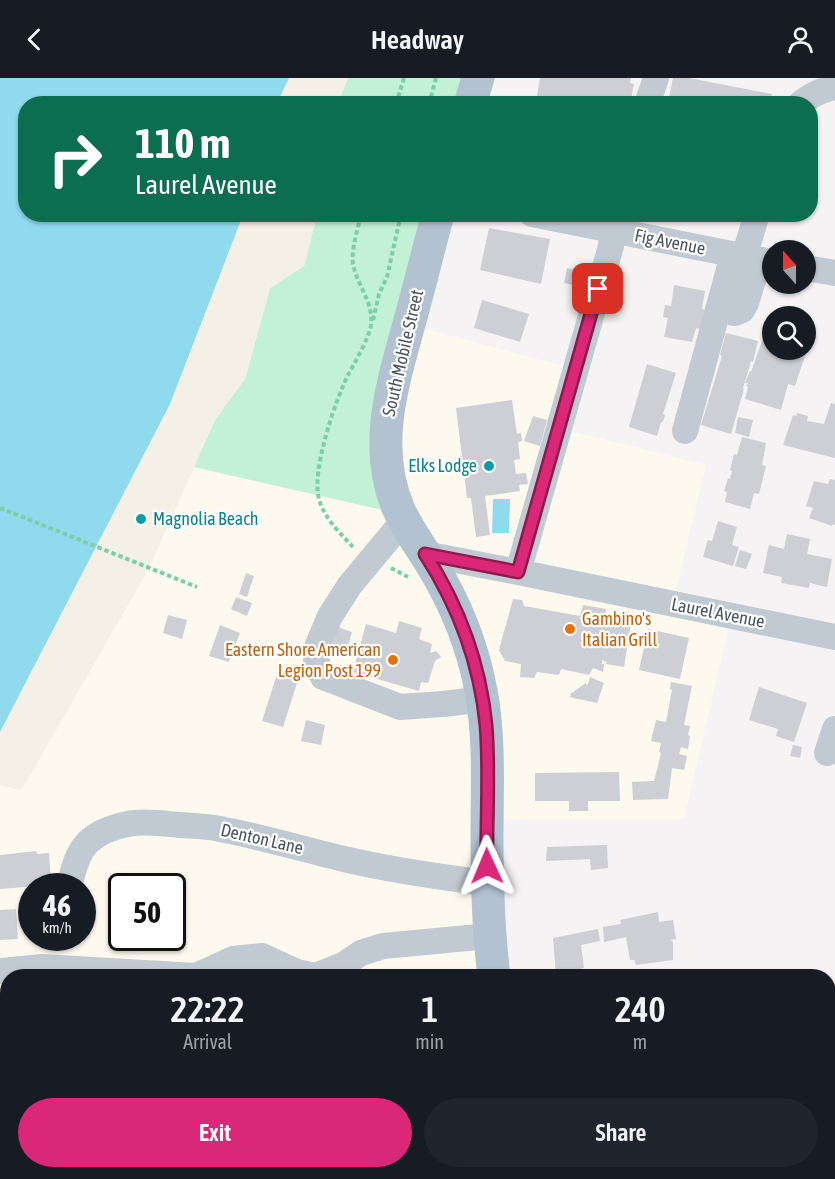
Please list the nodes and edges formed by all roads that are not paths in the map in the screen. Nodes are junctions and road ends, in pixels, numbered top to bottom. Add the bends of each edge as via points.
1 (478, 78) edge
2 (656, 78) edge
3 (835, 87) edge
4 (472, 96) edge
5 (650, 96) edge
6 (810, 96) edge
7 (436, 222) edge
8 (751, 222) edge
9 (616, 223) edge
10 (752, 258) edge
11 (816, 270) edge
12 (835, 273) edge
13 (685, 431) dead end
14 (404, 520) junction
15 (425, 554) junction
16 (518, 572) junction
17 (835, 637) edge
18 (482, 696) junction
19 (835, 729) edge
20 (827, 753) dead end
21 (72, 873) edge
22 (487, 883) junction
23 (489, 936) junction
24 (211, 969) edge
25 (290, 969) edge
26 (333, 969) edge
27 (493, 969) edge

1 - 4 main road
2 - 5 street
3 - 6 street
7 - 14 main road, South Mobile Street via 394,380 385,432 389,481
8 - 10 street
9 - 10 street, Fig Avenue
9 - 16 street
10 - 13 street via 718,309
11 - 12 street
14 - 15 main road, South Mobile Street
14 - 18 street via 350,585 330,616 317,647 316,661 323,677 400,707 468,701
15 - 16 street, Laurel Avenue
15 - 18 main road, South Mobile Street via 464,632
16 - 17 street, Laurel Avenue
18 - 22 main road, South Mobile Street via 488,765
19 - 20 street
21 - 22 street, Denton Lane via 83,846 115,827 137,822 218,828 344,859
22 - 23 main road, South Mobile Street
23 - 26 street via 383,946
23 - 27 main road, South Mobile Street
24 - 25 street via 233,959 261,956

